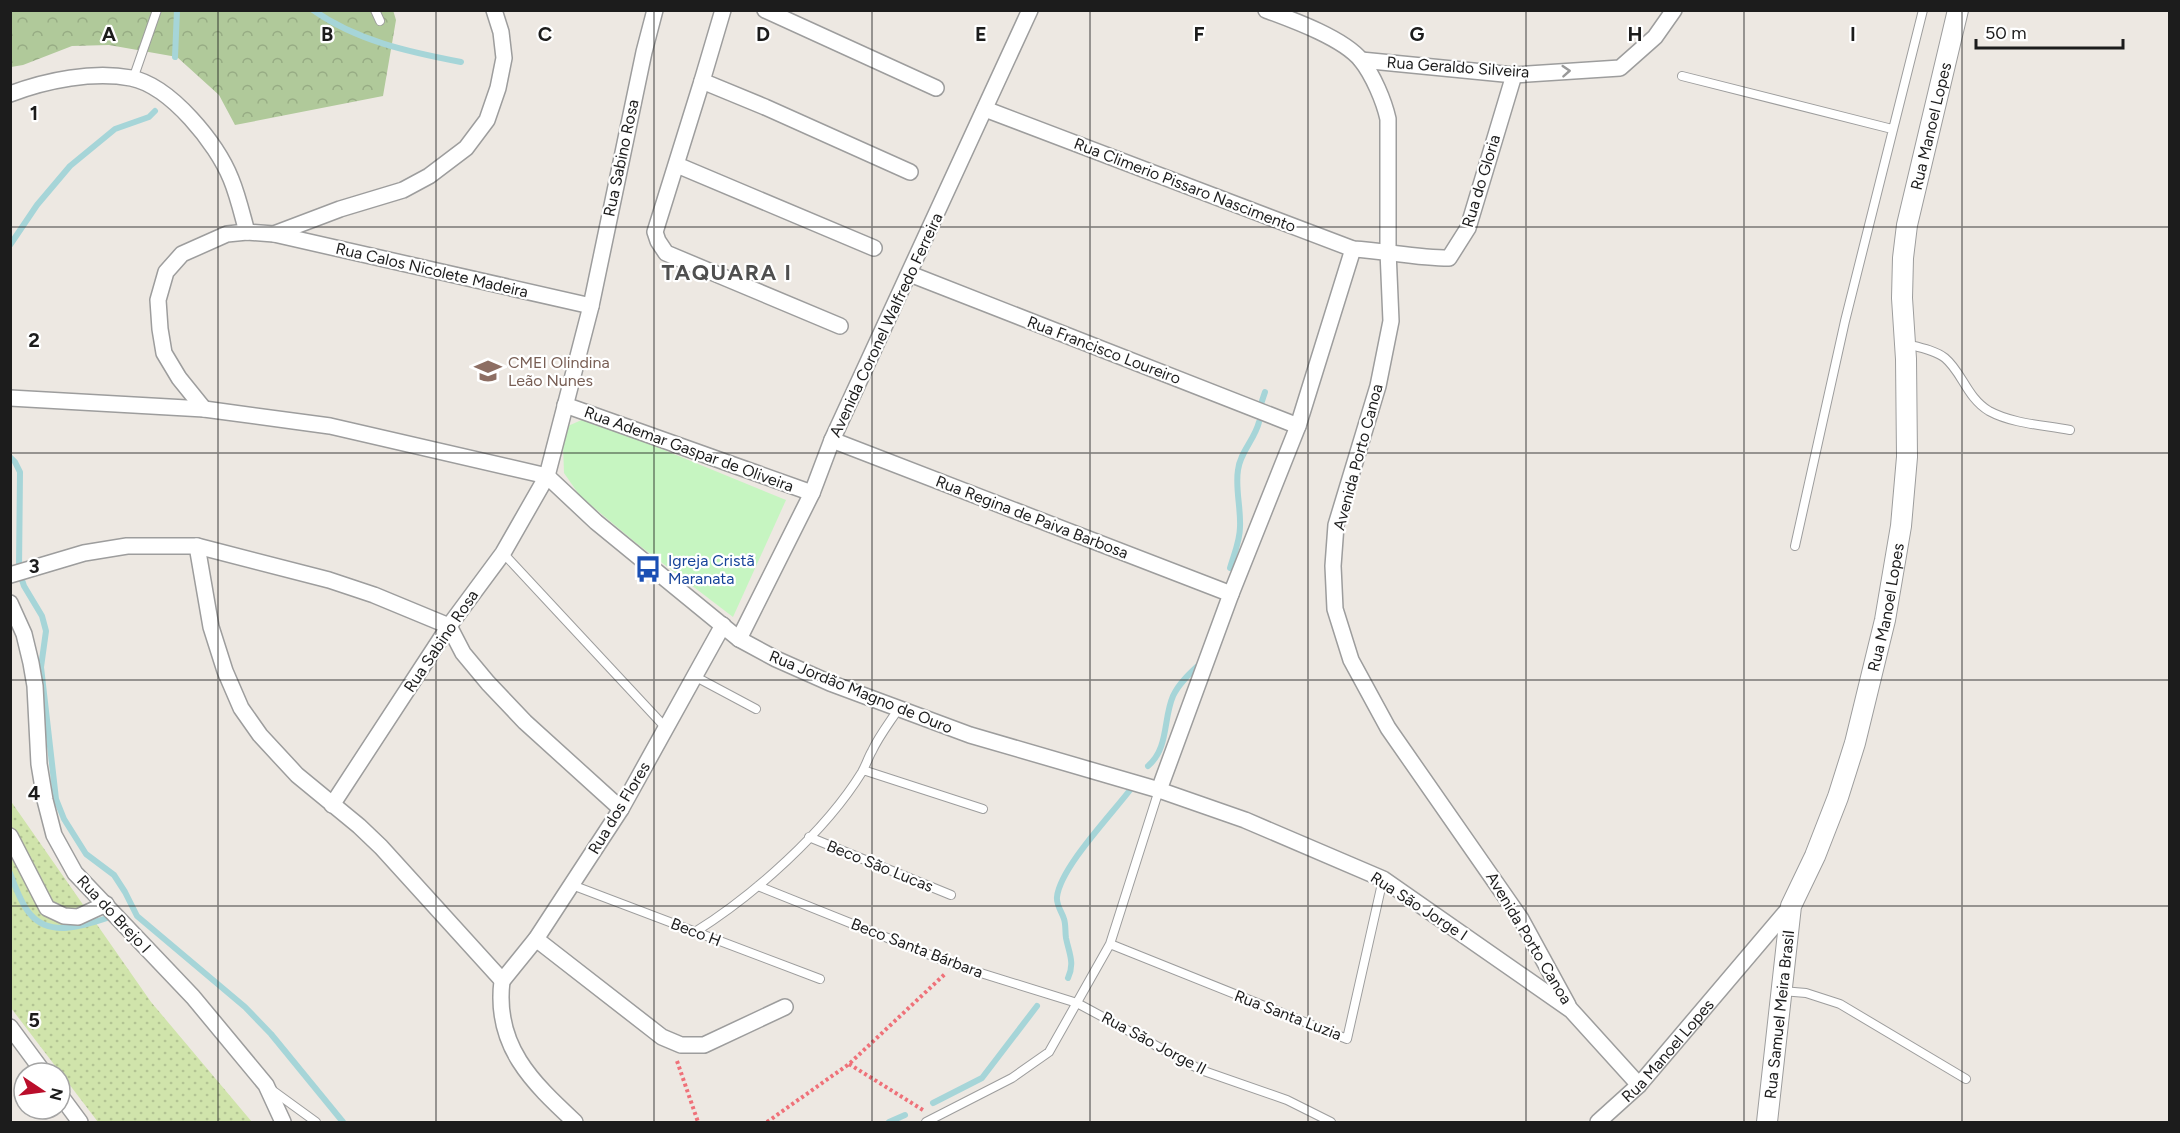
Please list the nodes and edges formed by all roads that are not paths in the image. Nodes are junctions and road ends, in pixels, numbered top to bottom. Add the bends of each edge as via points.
1 (157, 10) edge
2 (375, 10) edge
3 (494, 10) edge
4 (655, 10) edge
5 (723, 10) edge
6 (765, 10) edge
7 (1030, 10) edge
8 (1266, 10) edge
9 (1674, 10) edge
10 (1923, 10) edge
11 (1958, 10) edge
12 (380, 21) dead end
13 (1361, 60) junction
14 (1514, 75) junction
15 (1682, 76) dead end
16 (133, 79) junction
17 (702, 81) junction
18 (936, 88) dead end
19 (10, 94) edge
20 (984, 109) junction
21 (1892, 129) junction
22 (676, 165) junction
23 (910, 172) dead end
24 (247, 232) junction
25 (274, 234) junction
26 (874, 248) dead end
27 (1353, 249) junction
28 (1388, 251) junction
29 (910, 274) junction
30 (591, 306) junction
31 (840, 326) dead end
32 (1905, 343) junction
33 (10, 398) edge
34 (566, 405) junction
35 (204, 409) junction
36 (1298, 426) junction
37 (2070, 430) dead end
38 (832, 440) junction
39 (547, 476) junction
40 (812, 493) junction
41 (197, 546) junction
42 (1794, 546) dead end
43 (503, 553) junction
44 (10, 575) edge
45 (1231, 594) junction
46 (10, 603) edge
47 (723, 625) junction
48 (449, 626) junction
49 (739, 639) junction
50 (696, 677) junction
51 (899, 708) junction
52 (756, 709) dead end
53 (666, 728) junction
54 (863, 770) junction
55 (1159, 790) junction
56 (332, 805) junction
57 (621, 809) junction
58 (983, 809) dead end
59 (10, 836) edge
60 (809, 837) junction
61 (1383, 879) junction
62 (572, 885) junction
63 (758, 886) junction
64 (951, 895) dead end
65 (106, 904) junction
66 (1791, 906) junction
67 (695, 932) junction
68 (536, 939) junction
69 (1110, 944) junction
70 (820, 979) dead end
71 (502, 981) junction
72 (1781, 991) junction
73 (1077, 1002) junction
74 (785, 1007) dead end
75 (1571, 1010) junction
76 (10, 1028) edge
77 (35, 1061) edge
78 (1966, 1079) dead end
79 (266, 1085) junction
80 (1639, 1085) junction
81 (74, 1122) edge
82 (80, 1122) edge
83 (283, 1122) edge
84 (316, 1122) edge
85 (575, 1122) edge
86 (926, 1122) edge
87 (1331, 1122) edge
88 (1598, 1122) edge
89 (1767, 1122) edge

1 - 16 lane
2 - 12 lane
3 - 25 street via 504,58 487,120 466,148 403,190
4 - 30 street, Rua Sabino Rosa
5 - 17 street
6 - 18 street
7 - 20 street, Avenida Coronel Walfredo Ferreira
8 - 13 street via 1324,34
14 -> 9 street, Rua Geraldo Silveira via 1620,68 1655,37
10 - 21 lane
11 - 32 street, Rua Manoel Lopes via 1907,225 1902,258
13 - 14 street, Rua Geraldo Silveira
13 - 28 street, Avenida Porto Canoa via 1384,102 1388,119
14 - 28 street, Rua do Gloria via 1468,228 1449,258
15 - 21 lane
16 - 19 street via 105,76 66,80
16 - 24 street via 163,93 213,144 231,179
17 - 22 street
17 - 23 street
20 - 27 street, Rua Climerio Pissaro Nascimento
20 - 29 street, Avenida Coronel Walfredo Ferreira
21 - 42 lane
22 - 26 street
22 - 31 street via 656,232 666,253
24 - 25 street, Rua Calos Nicolete Madeira
24 - 35 street, Rua Calos Nicolete Madeira via 227,234 182,254 166,272 158,300 164,353
25 - 30 street, Rua Calos Nicolete Madeira
27 - 28 street, Rua Climerio Pissaro Nascimento
27 - 36 street
28 - 75 street, Avenida Porto Canoa via 1391,321 1378,386 1336,525 1335,609 1351,660 1388,728 1521,919
29 - 36 street, Rua Francisco Loureiro
29 - 38 street, Avenida Coronel Walfredo Ferreira
30 - 34 street, Rua Sabino Rosa
32 - 37 lane via 1946,358 1971,394 1988,410 2007,418
32 - 66 street, Rua Manoel Lopes via 1907,457 1901,526 1885,620 1838,797
33 - 35 street
34 - 39 street, Rua Sabino Rosa
34 - 40 street, Rua Ademar Gaspar de Oliveira
35 - 39 street via 330,426
36 - 45 street
38 - 40 street, Avenida Coronel Walfredo Ferreira
38 - 45 street, Rua Regina de Paiva Barbosa
39 - 43 street, Rua Sabino Rosa
39 - 47 street, Rua Jordão Magno de Ouro via 596,522
40 - 49 street, Avenida Coronel Walfredo Ferreira
41 - 44 street via 127,546
41 - 48 street via 374,594
41 - 56 street via 211,627 242,708 260,735 297,775
43 - 48 street, Rua Sabino Rosa
43 - 53 lane
45 - 55 street
46 - 65 street, Rua do Brejo I via 31,663 39,764 54,835 75,873
47 - 49 street, Rua Jordão Magno de Ouro
47 - 50 street, Rua dos Flores
48 - 56 street, Rua Sabino Rosa
48 - 57 street via 463,653 488,683
49 - 51 street, Rua Jordão Magno de Ouro via 801,670
50 - 52 lane
50 - 53 street, Rua dos Flores
51 - 54 lane
51 - 55 street, Rua Jordão Magno de Ouro via 970,735
53 - 57 street, Rua dos Flores
54 - 58 lane
54 - 60 lane
55 - 61 street, Rua São Jorge I via 1245,820
55 - 69 lane
56 - 71 street via 381,847
57 - 62 street, Rua dos Flores
59 - 65 street via 47,908 78,917
60 - 63 lane
60 - 64 lane, Beco São Lucas
61 - 69 lane, Rua Santa Luzia via 1347,1040
61 - 75 street, Rua São Jorge I
62 - 67 lane, Beco H
62 - 68 street, Rua dos Flores
63 - 67 lane
63 - 73 lane, Beco Santa Bárbara via 955,964
65 - 79 street, Rua do Brejo I via 193,997
66 - 72 street, Rua Samuel Meira Brasil
66 - 80 street, Rua Manoel Lopes
67 - 70 lane, Beco H
68 - 71 street, Rua dos Flores
68 - 74 street via 670,1041 681,1045 704,1045
69 - 73 lane
71 - 85 street via 501,1017 523,1069
72 - 78 lane via 1806,993 1840,1004
72 - 89 street, Rua Samuel Meira Brasil
73 - 86 lane via 1049,1052 1012,1078
73 - 87 lane, Rua São Jorge II via 1201,1070 1287,1100
75 - 80 street, Rua São Jorge I
76 - 77 street
79 - 83 street, Rua do Brejo I
79 - 84 lane
80 - 88 street, Rua Manoel Lopes
81 - 82 street

